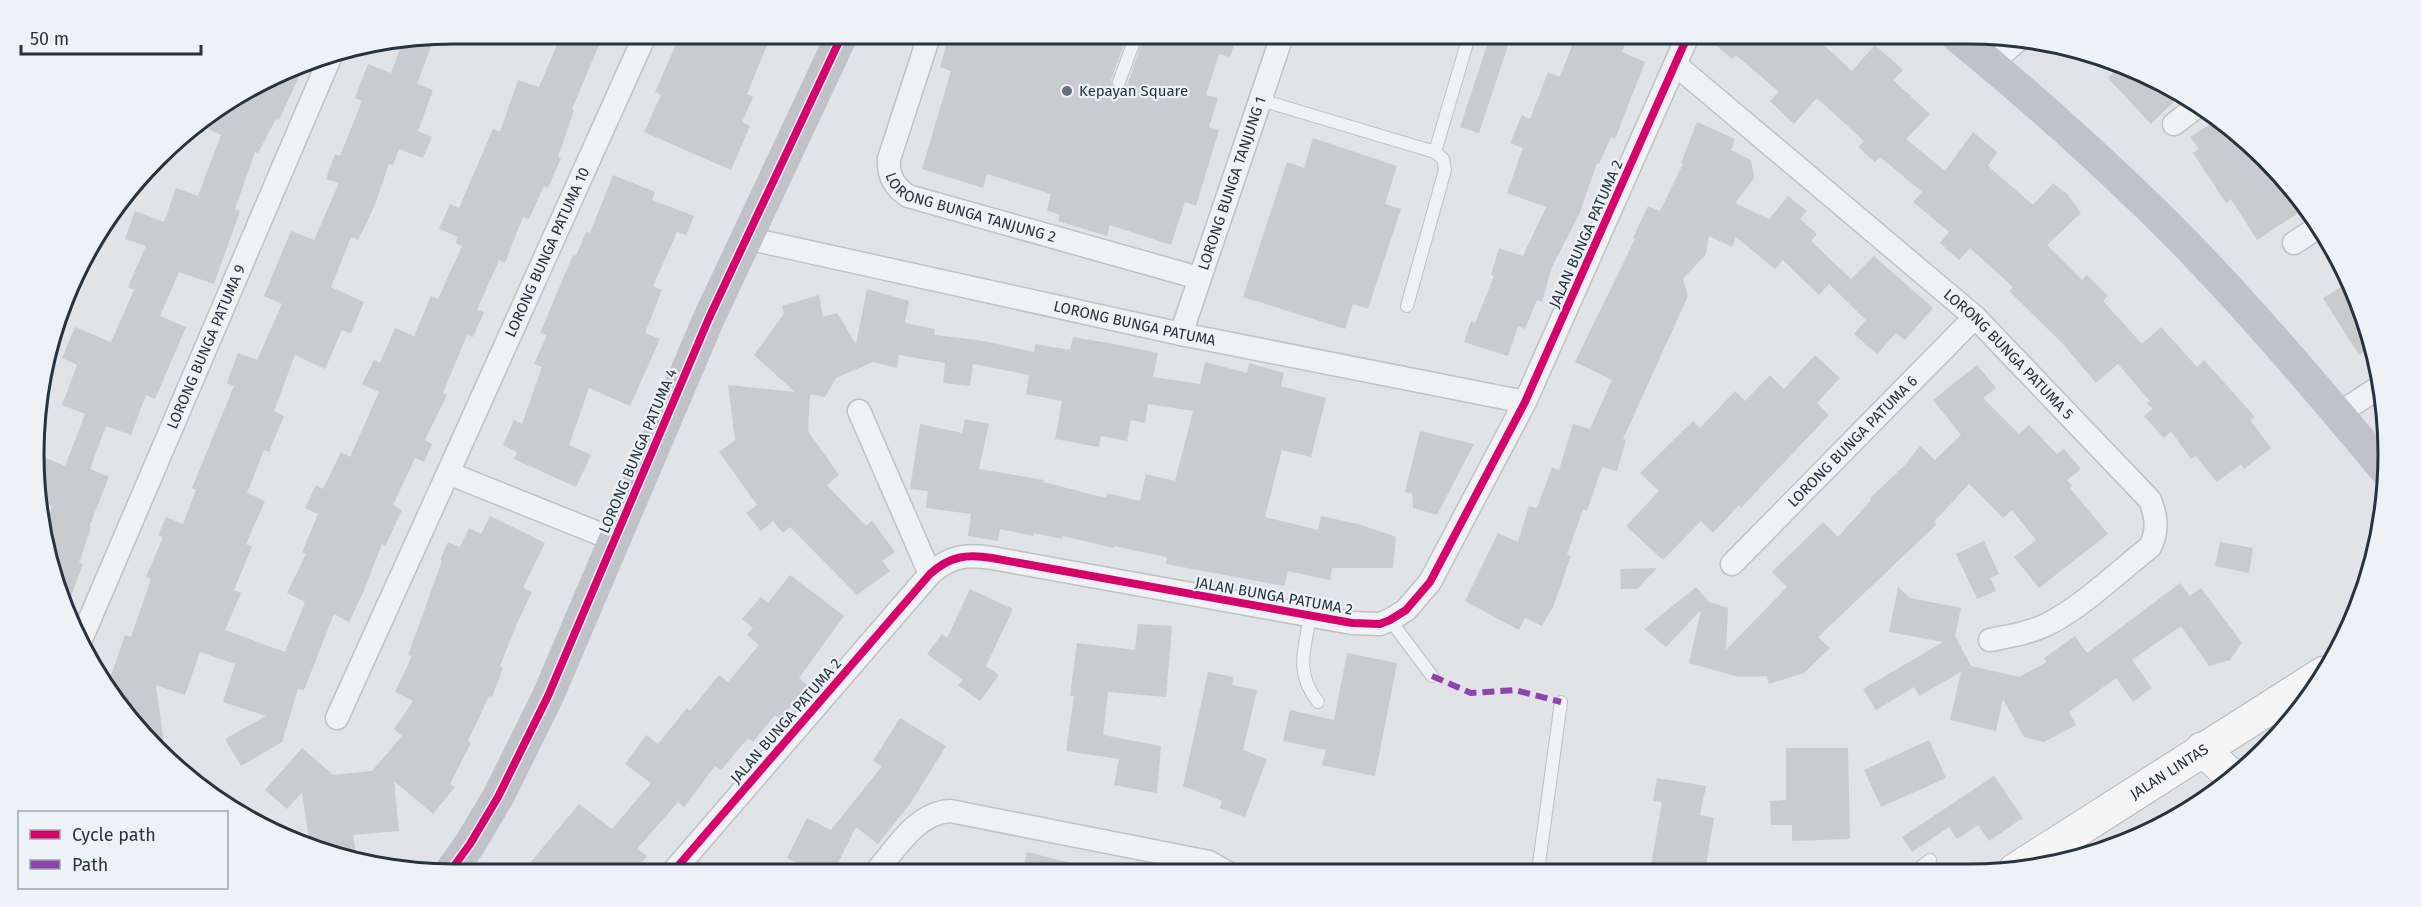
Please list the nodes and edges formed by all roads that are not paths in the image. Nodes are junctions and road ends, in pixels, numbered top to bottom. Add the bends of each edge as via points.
1 (640, 44) edge
2 (838, 44) edge
3 (926, 44) edge
4 (1133, 44) edge
5 (1279, 44) edge
6 (1467, 44) edge
7 (1685, 44) edge
8 (1966, 44) edge
9 (2011, 46) edge
10 (328, 63) edge
11 (1991, 64) junction
12 (1676, 65) junction
13 (1119, 82) dead end
14 (1261, 100) junction
15 (2191, 111) edge
16 (2174, 124) dead end
17 (1435, 152) junction
18 (2312, 232) edge
19 (746, 238) junction
20 (2294, 243) dead end
21 (1199, 278) junction
22 (1407, 306) dead end
23 (1975, 317) junction
24 (1181, 334) junction
25 (2373, 391) edge
26 (1525, 402) junction
27 (859, 411) dead end
28 (2338, 414) junction
29 (2378, 461) edge
30 (448, 473) junction
31 (615, 540) junction
32 (1731, 564) dead end
33 (930, 574) junction
34 (1310, 617) junction
35 (1390, 620) junction
36 (84, 632) edge
37 (1990, 640) dead end
38 (1432, 676) dead end
39 (2307, 683) edge
40 (1318, 702) dead end
41 (1561, 702) dead end
42 (337, 718) dead end
43 (2202, 749) junction
44 (2226, 771) edge
45 (2033, 858) edge
46 (1930, 860) dead end
47 (456, 863) edge
48 (681, 863) edge
49 (884, 863) edge
50 (1211, 863) edge
51 (1539, 863) edge
52 (1926, 863) edge

1 - 30 street, LORONG BUNGA PATUMA 10
2 - 19 street, LORONG BUNGA PATUMA 4
3 - 21 street, LORONG BUNGA TANJUNG 2 via 889,159 891,178 901,191
4 - 13 lane
5 - 14 street, LORONG BUNGA TANJUNG 1
6 - 17 lane
7 - 12 street, JALAN BUNGA PATUMA 2
8 - 11 street
9 - 11 street
10 - 36 street, LORONG BUNGA PATUMA 9
11 - 28 street via 2154,212
12 - 23 street, LORONG BUNGA PATUMA 5
12 - 26 street, JALAN BUNGA PATUMA 2
14 - 17 lane
14 - 21 street, LORONG BUNGA TANJUNG 1
15 - 16 street
17 - 22 lane via 1443,159 1445,170
18 - 20 street
19 - 24 street, LORONG BUNGA PATUMA
19 - 31 street, LORONG BUNGA PATUMA 4
21 - 24 street, LORONG BUNGA TANJUNG 1
23 - 32 street, LORONG BUNGA PATUMA 6
23 - 37 street, LORONG BUNGA PATUMA 5 via 2150,500 2157,523 2150,548 2071,610 2027,632
24 - 26 street, LORONG BUNGA PATUMA
25 - 28 street
26 - 35 street, JALAN BUNGA PATUMA 2 via 1430,582 1406,610
27 - 33 street
28 - 29 street
30 - 31 street
30 - 42 street, LORONG BUNGA PATUMA 10
31 - 47 street, LORONG BUNGA PATUMA 4 via 526,743
33 - 34 street, JALAN BUNGA PATUMA 2 via 955,557 972,555
33 - 48 street, JALAN BUNGA PATUMA 2
34 - 35 street, JALAN BUNGA PATUMA 2 via 1369,624
34 - 40 lane via 1303,674 1307,688
35 - 38 lane
39 - 43 highway, JALAN LINTAS
41 - 51 lane
43 - 44 highway
43 - 45 highway, JALAN LINTAS
46 - 52 lane
49 - 50 street via 924,818 950,811

